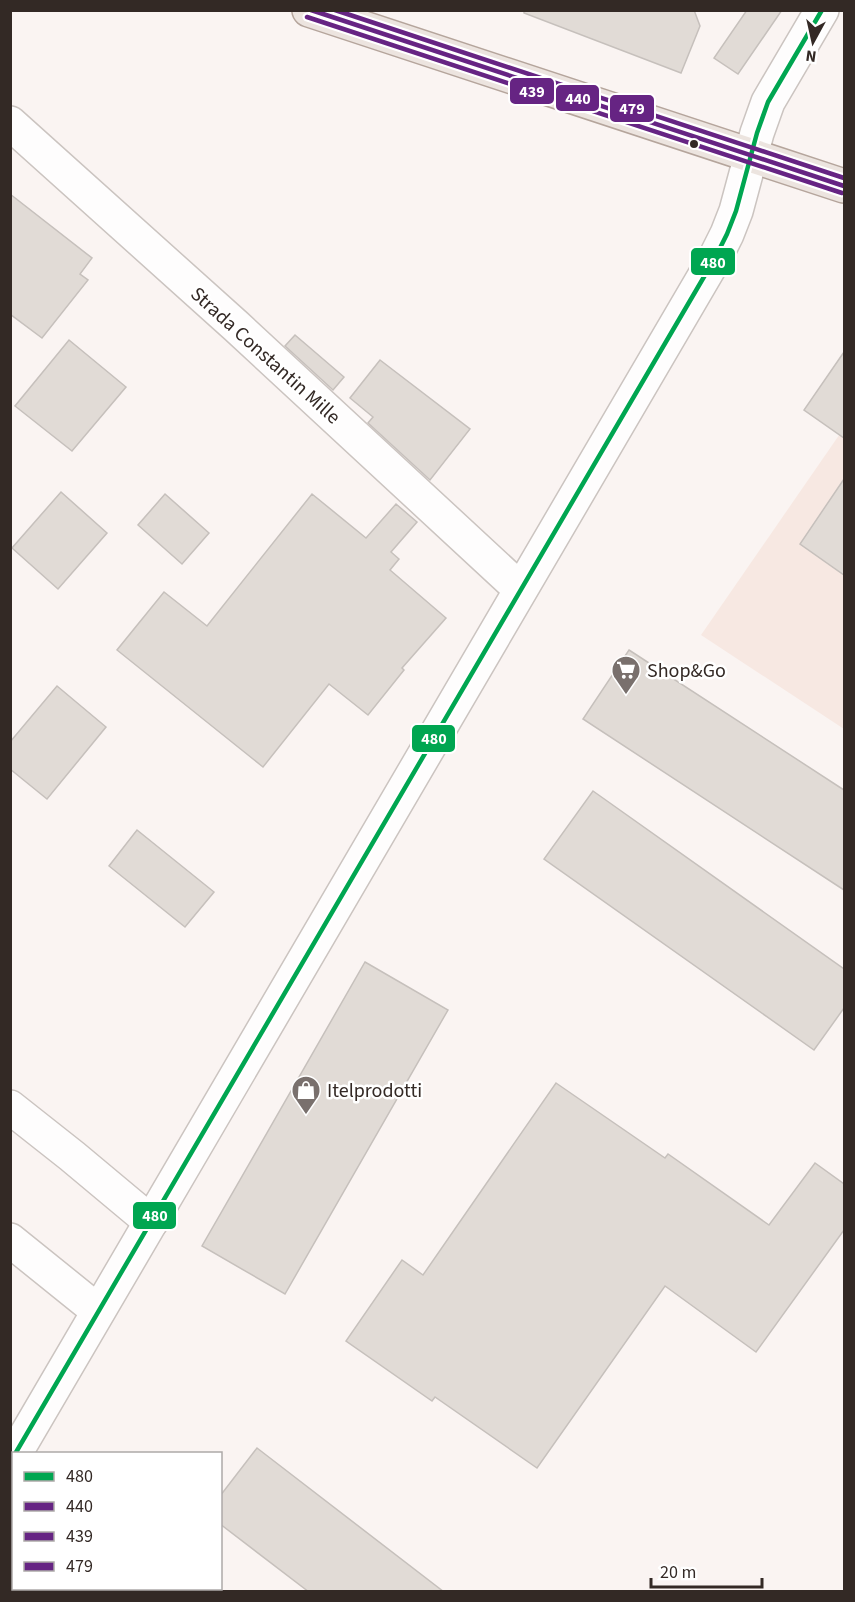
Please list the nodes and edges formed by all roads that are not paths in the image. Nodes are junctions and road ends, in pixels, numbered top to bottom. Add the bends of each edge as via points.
1 (309, 10) edge
2 (822, 10) edge
3 (10, 123) edge
4 (750, 155) junction
5 (844, 186) edge
6 (520, 589) junction
7 (10, 1107) edge
8 (151, 1222) junction
9 (10, 1240) edge
10 (98, 1311) junction
11 (16, 1452) edge

1 - 4 main road
2 - 4 street via 768,102
3 - 6 street, Strada Constantin Mille
4 - 5 main road
4 - 6 street via 736,211 715,258
6 - 8 street
7 - 8 street
8 - 10 street
9 - 10 street
10 - 11 street

